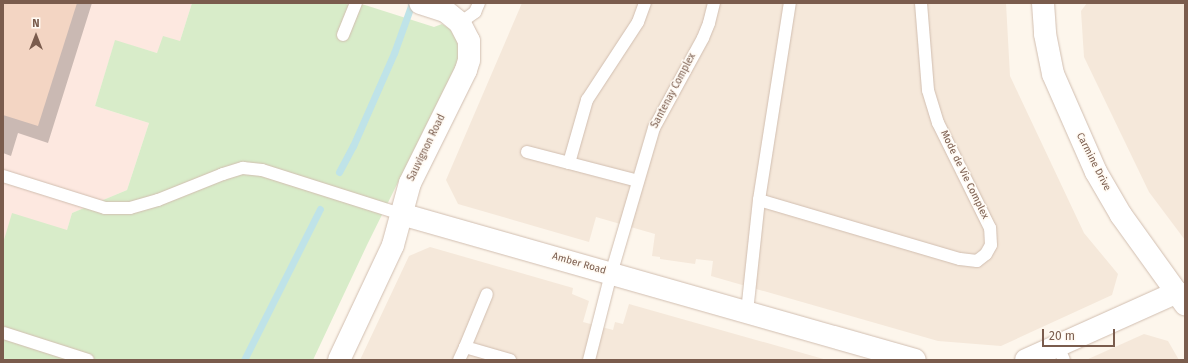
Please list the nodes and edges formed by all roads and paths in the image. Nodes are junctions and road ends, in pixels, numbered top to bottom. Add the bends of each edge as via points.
1 (356, 3) edge
2 (420, 3) edge
3 (479, 3) edge
4 (645, 3) edge
5 (714, 3) edge
6 (790, 3) edge
7 (921, 3) edge
8 (1043, 3) edge
9 (452, 17) junction
10 (343, 35) dead end
11 (527, 152) dead end
12 (569, 163) junction
13 (3, 176) edge
14 (638, 181) junction
15 (759, 200) junction
16 (401, 214) junction
17 (611, 274) junction
18 (487, 294) dead end
19 (1181, 298) edge
20 (747, 312) junction
21 (4, 333) dead end
22 (465, 347) junction
23 (1061, 353) edge
24 (88, 360) edge
25 (339, 360) edge
26 (459, 360) edge
27 (510, 360) edge
28 (589, 360) edge
29 (915, 360) edge
30 (1026, 360) edge

1 - 10 lane
2 - 9 street
3 - 9 lane via 475,12
4 - 12 lane via 638,22 587,100
5 - 14 lane, Santenay Complex via 703,38 654,128
6 - 15 lane
7 - 15 lane, Mode de Vie Complex via 928,90 938,123 990,228 991,244 986,254 977,261 960,259
8 - 19 street, Carmine Drive via 1045,34 1053,74 1072,121 1096,172 1122,215
9 - 16 street, Sauvignon Road via 469,41 469,60 410,182
11 - 12 lane
12 - 14 lane
13 - 16 lane, Amber Road via 104,208 130,208 243,168 262,170
14 - 17 lane, Santenay Complex
15 - 20 lane
16 - 17 street, Amber Road
16 - 25 street, Sauvignon Road via 393,244
17 - 20 street, Amber Road
17 - 28 lane, Santenay Complex
18 - 22 lane
19 - 23 street
20 - 29 street, Amber Road
21 - 24 lane
22 - 26 lane
22 - 27 lane
23 - 30 street

